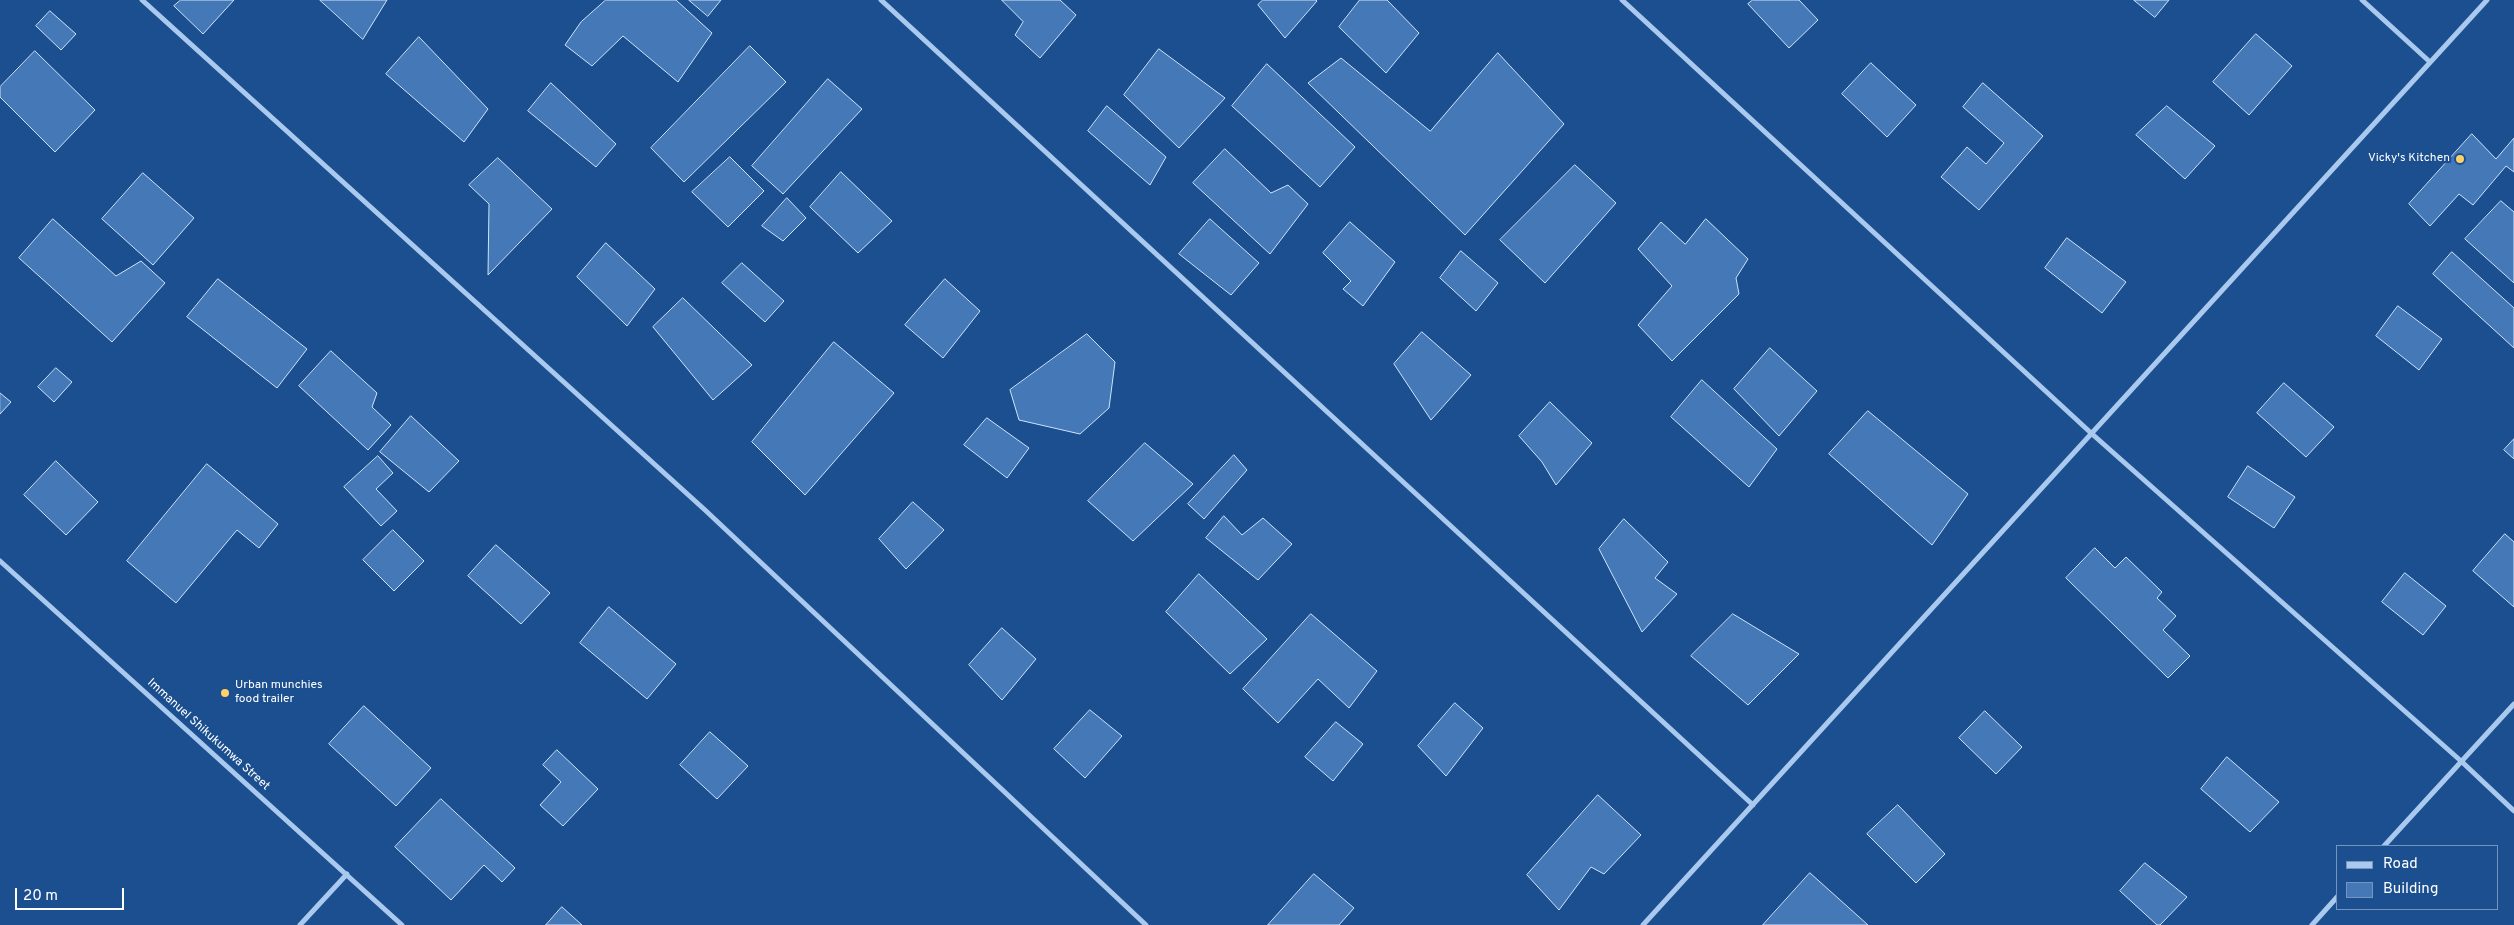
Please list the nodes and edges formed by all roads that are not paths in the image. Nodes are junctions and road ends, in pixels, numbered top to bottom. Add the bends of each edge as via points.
1 (142, 0) edge
2 (880, 0) edge
3 (1622, 0) edge
4 (2362, 0) edge
5 (2487, 0) edge
6 (2430, 62) junction
7 (2092, 433) junction
8 (0, 561) edge
9 (2514, 704) edge
10 (2462, 761) junction
11 (1753, 805) junction
12 (2514, 810) edge
13 (2385, 845) edge
14 (347, 874) junction
15 (2336, 898) edge
16 (300, 925) edge
17 (402, 925) edge
18 (1146, 925) edge
19 (1644, 925) edge
20 (2312, 925) edge

1 - 18 street via 705,510
2 - 11 street
3 - 7 street
4 - 6 street
5 - 6 street
6 - 7 street
7 - 10 street
7 - 11 street
8 - 14 street, Immanuel Shikukumwa Street
9 - 10 street
10 - 12 street
10 - 13 street
11 - 19 street
14 - 16 street
14 - 17 street, Immanuel Shikukumwa Street
15 - 20 street

